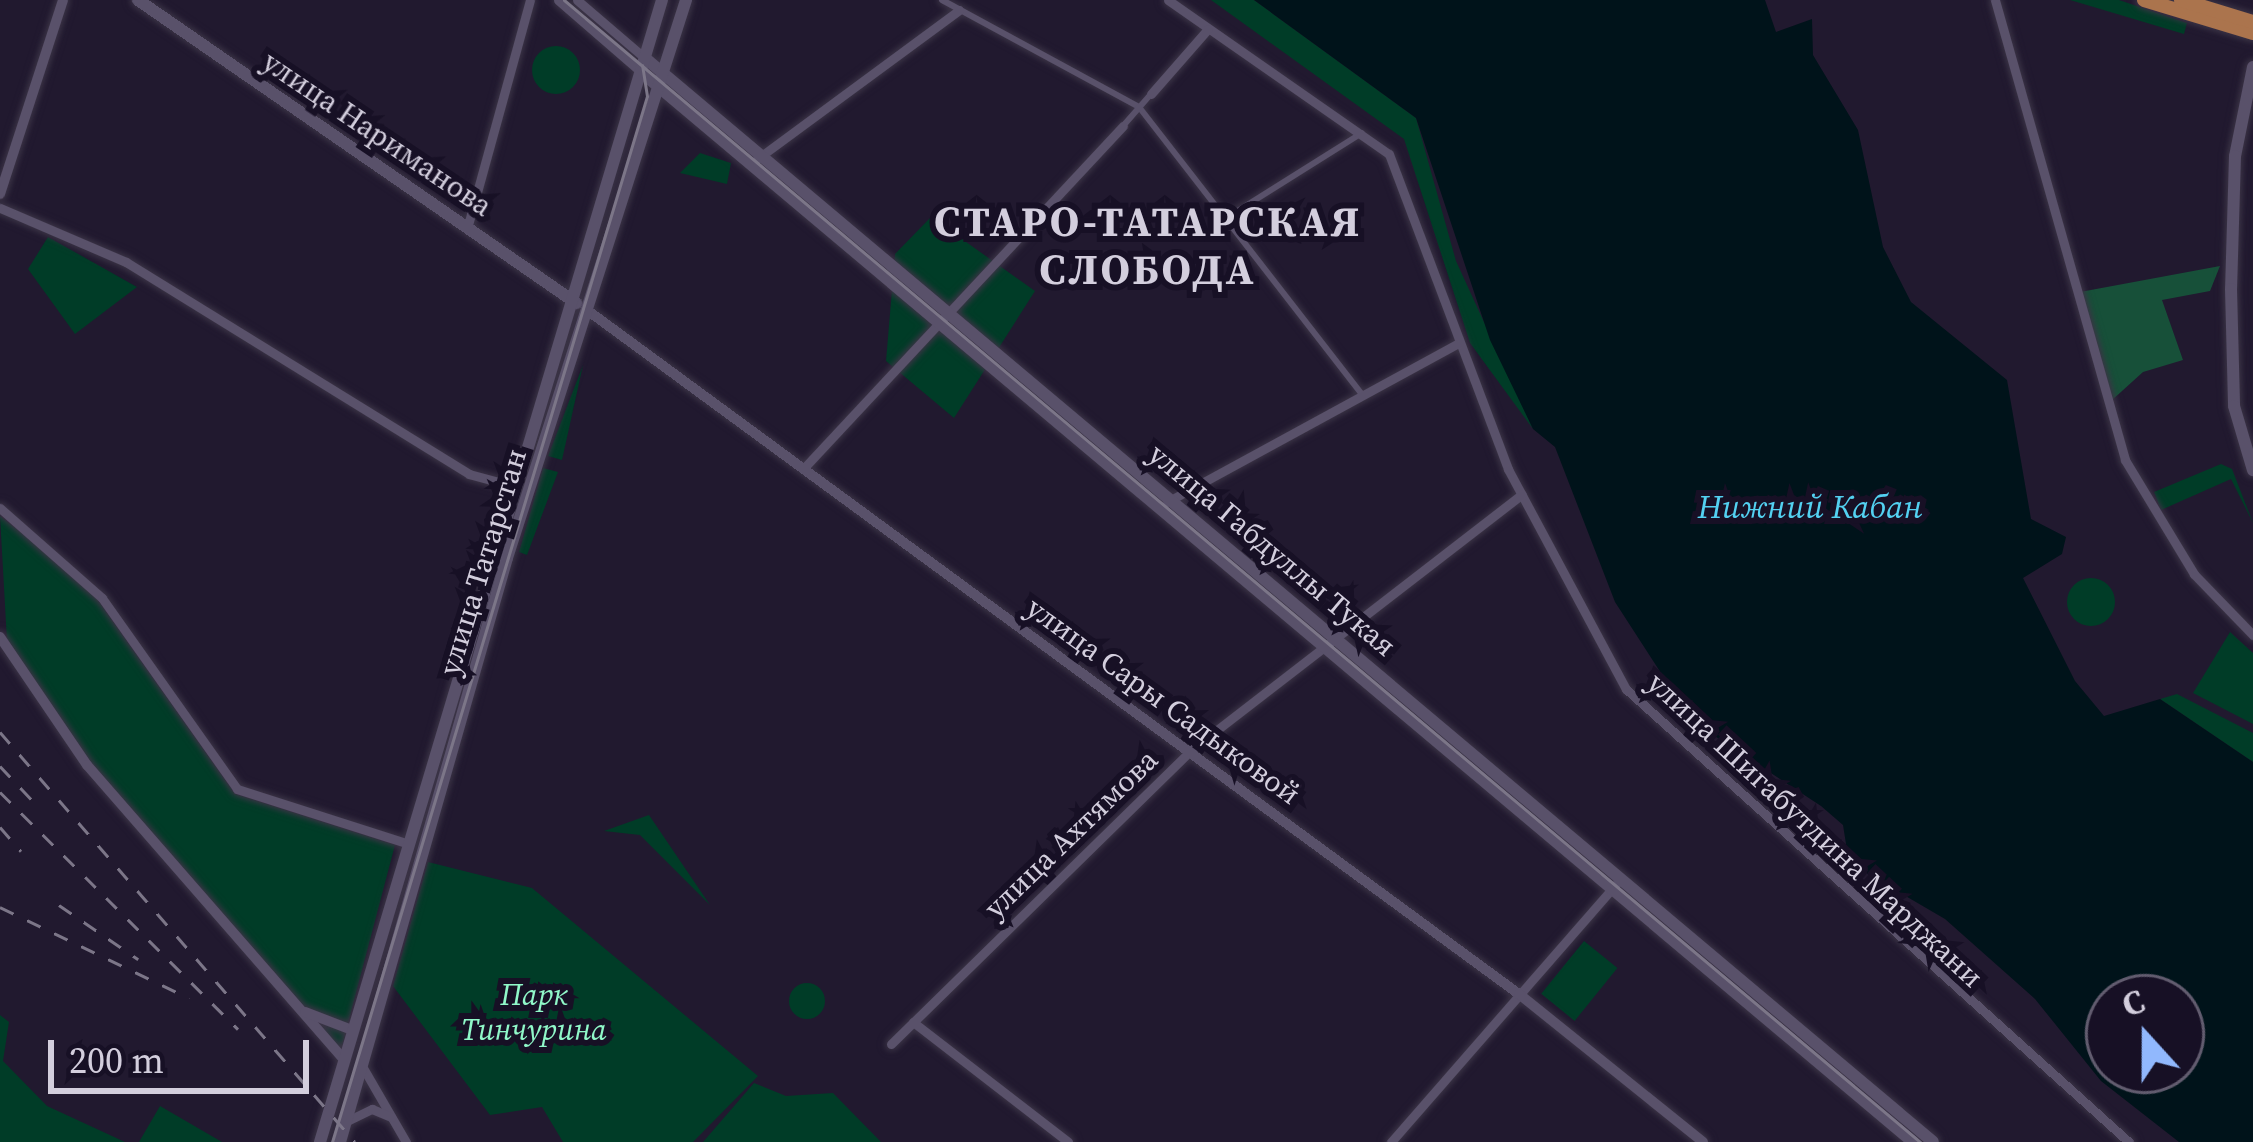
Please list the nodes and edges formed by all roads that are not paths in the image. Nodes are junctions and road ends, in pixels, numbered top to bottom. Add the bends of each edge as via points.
1 (63, 0) edge
2 (138, 0) edge
3 (530, 0) edge
4 (558, 0) edge
5 (577, 0) edge
6 (662, 0) edge
7 (686, 0) edge
8 (942, 0) edge
9 (1168, 0) edge
10 (1995, 0) edge
11 (2144, 0) edge
12 (2181, 0) edge
13 (959, 10) junction
14 (2253, 22) edge
15 (1208, 29) junction
16 (2253, 33) edge
17 (643, 65) junction
18 (2253, 68) edge
19 (662, 81) junction
20 (1151, 94) joint
21 (1139, 107) junction
22 (1123, 126) joint
23 (1364, 132) junction
24 (758, 158) junction
25 (0, 194) edge
26 (0, 208) edge
27 (1228, 217) junction
28 (468, 225) junction
29 (569, 299) junction
30 (587, 310) junction
31 (945, 315) junction
32 (1457, 344) junction
33 (1364, 395) junction
34 (803, 469) junction
35 (2253, 470) edge
36 (510, 485) junction
37 (1522, 494) junction
38 (1167, 501) junction
39 (0, 508) edge
40 (2253, 635) edge
41 (0, 638) edge
42 (1334, 640) junction
43 (1191, 750) junction
44 (406, 843) junction
45 (425, 849) junction
46 (1615, 886) junction
47 (1519, 994) junction
48 (302, 1011) junction
49 (914, 1022) junction
50 (352, 1030) junction
51 (892, 1044) dead end
52 (344, 1060) junction
53 (362, 1066) junction
54 (396, 1120) junction
55 (346, 1122) junction
56 (1694, 1140) edge
57 (320, 1142) edge
58 (340, 1142) edge
59 (406, 1142) edge
60 (1068, 1142) edge
61 (1391, 1142) edge
62 (1913, 1142) edge
63 (1933, 1142) edge
64 (2129, 1142) edge

1 - 25 street
2 - 28 main road, улица Нариманова
3 - 28 street
4 - 17 street, улица Габдуллы Тукая
5 - 17 street, улица Габдуллы Тукая
6 - 17 main road, улица Татарстан
7 - 19 main road, улица Татарстан
8 - 13 street
9 - 15 street, улица Шигабутдина Марджани
10 - 40 street via 2125,460 2187,564
11 - 16 main road
12 - 14 main road
13 - 21 street
13 - 24 street
15 - 20 street
15 - 23 street, улица Шигабутдина Марджани
17 - 19 main road, улица Габдуллы Тукая
17 - 29 main road, улица Татарстан
18 - 35 main road via 2231,267 2234,406
19 - 24 main road, улица Габдуллы Тукая
19 - 30 main road, улица Татарстан
20 - 21 street
21 - 22 street
21 - 27 street
22 - 31 street
23 - 27 street
23 - 32 street, улица Шигабутдина Марджани via 1398,171
24 - 31 main road, улица Габдуллы Тукая
26 - 36 street via 126,262 469,474
27 - 33 street
28 - 29 main road, улица Нариманова
29 - 30 main road, улица Нариманова
29 - 36 main road, улица Татарстан
30 - 34 street, улица Сары Садыковой
30 - 45 main road, улица Татарстан
31 - 34 street
31 - 38 main road, улица Габдуллы Тукая
32 - 33 street
32 - 37 street, улица Шигабутдина Марджани
33 - 38 street
34 - 43 street, улица Сары Садыковой
36 - 44 main road, улица Татарстан
37 - 42 street, улица Ахтямова
37 - 64 street, улица Шигабутдина Марджани via 1627,689
38 - 42 main road, улица Габдуллы Тукая
39 - 44 street via 102,598 237,789
41 - 48 street via 87,765
42 - 43 street, улица Ахтямова
42 - 46 main road, улица Габдуллы Тукая
43 - 47 street, улица Сары Садыковой
43 - 49 street, улица Ахтямова
44 - 45 main road
44 - 50 main road, улица Татарстан
45 - 53 main road, улица Татарстан
46 - 47 street
46 - 62 main road, улица Габдуллы Тукая
46 - 63 main road, улица Габдуллы Тукая
47 - 56 street, улица Сары Садыковой
47 - 61 street
48 - 50 street
48 - 52 street
49 - 51 street, улица Ахтямова
49 - 60 street
50 - 52 main road, улица Татарстан
50 - 53 main road
52 - 53 main road
52 - 57 main road, улица Татарстан
53 - 54 street
53 - 55 main road, улица Татарстан
54 - 55 street via 372,1109
54 - 59 street
55 - 58 main road, улица Татарстан

